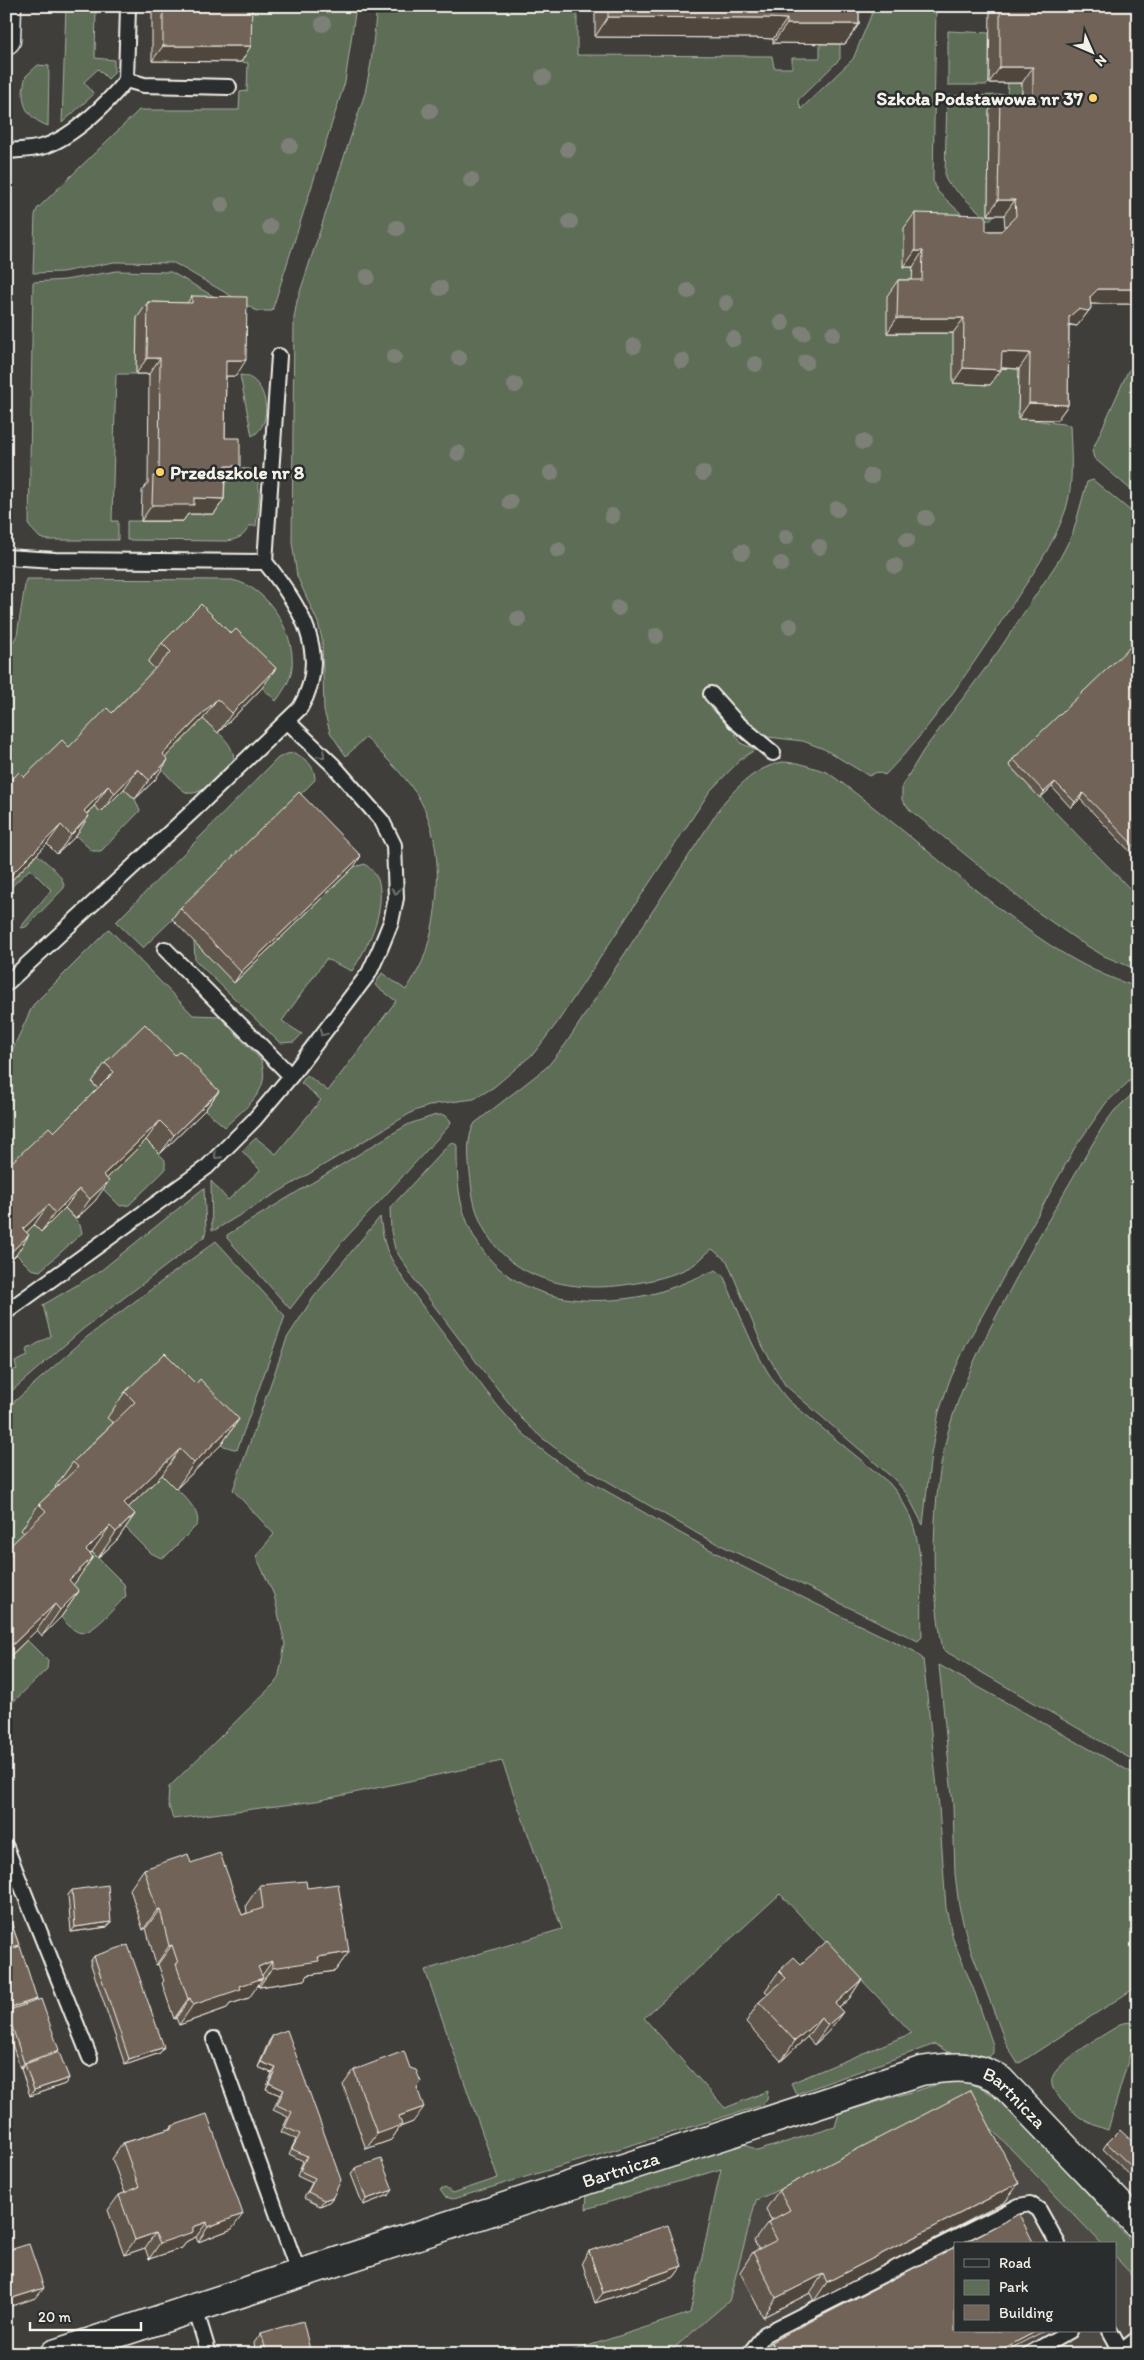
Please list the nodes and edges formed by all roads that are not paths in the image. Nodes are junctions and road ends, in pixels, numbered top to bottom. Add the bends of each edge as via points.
1 (7, 6) edge
2 (128, 6) edge
3 (6, 40) edge
4 (126, 80) junction
5 (230, 87) dead end
6 (6, 152) edge
7 (279, 356) dead end
8 (6, 557) edge
9 (265, 562) junction
10 (712, 694) dead end
11 (287, 721) junction
12 (773, 753) dead end
13 (165, 949) dead end
14 (6, 984) edge
15 (291, 1076) junction
16 (6, 1312) edge
17 (6, 1847) edge
18 (214, 2038) dead end
19 (90, 2058) dead end
20 (1138, 2224) edge
21 (1057, 2242) edge
22 (299, 2274) junction
23 (194, 2308) junction
24 (1068, 2332) edge
25 (1110, 2332) edge
26 (1138, 2338) edge
27 (1120, 2352) edge
28 (54, 2354) edge
29 (209, 2354) edge
30 (749, 2354) edge
31 (1029, 2354) edge

1 - 3 street
2 - 4 lane
4 - 5 lane via 144,85
4 - 6 lane via 68,135 42,147
7 - 9 lane
8 - 9 lane
9 - 11 lane via 288,590 307,628 312,647 312,679 308,695
10 - 12 lane via 735,721
11 - 14 lane
11 -> 15 lane via 333,765 382,821 394,845 396,882 391,922 369,973
13 - 15 lane
15 -> 16 lane via 254,1120 207,1167
17 - 19 lane
18 - 22 lane
20 - 22 street, Bartnicza via 1010,2089 990,2074 967,2066 921,2071
21 - 30 lane via 1039,2210 1030,2204 1019,2206 765,2334
22 - 23 street, Bartnicza
23 - 28 street, Bartnicza
23 - 29 lane
24 - 31 lane
25 - 27 lane
26 - 27 lane

